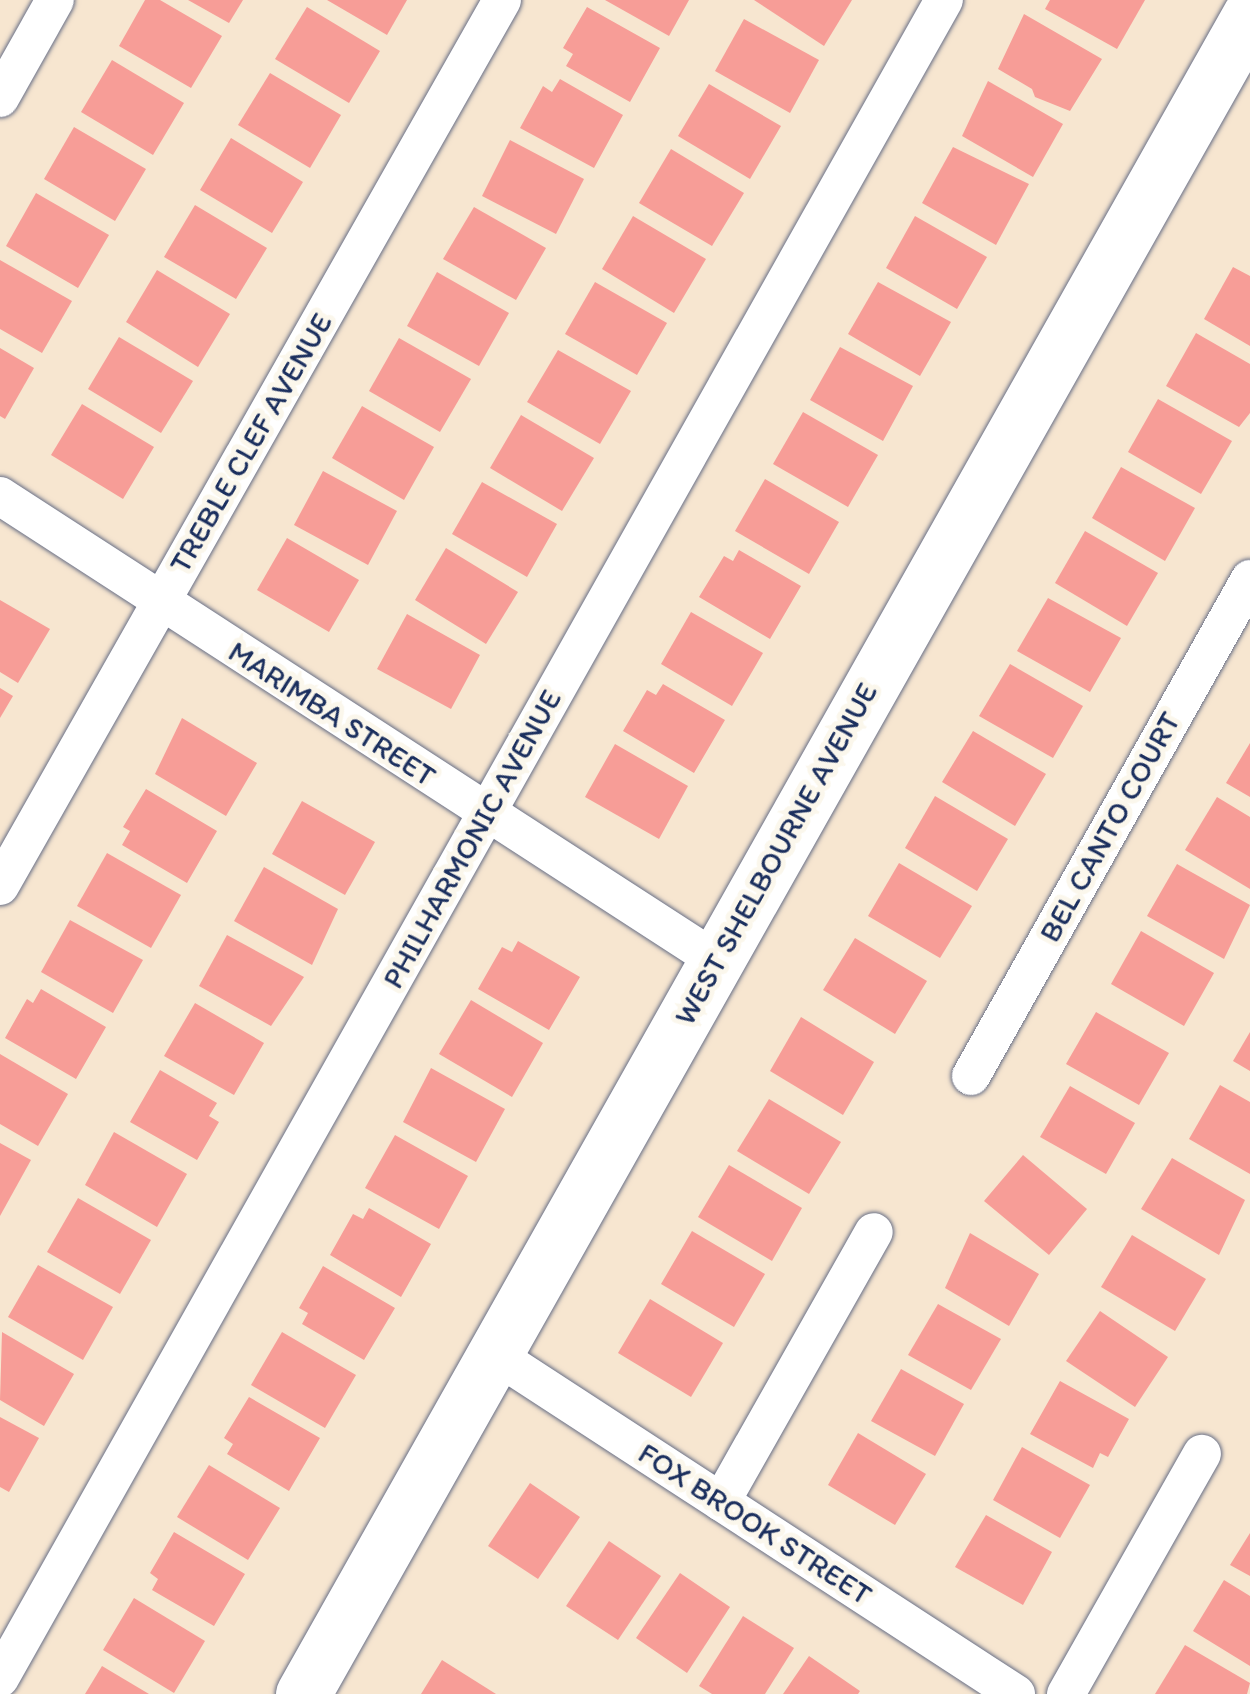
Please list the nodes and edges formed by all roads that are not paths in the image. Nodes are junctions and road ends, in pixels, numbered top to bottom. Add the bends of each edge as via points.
1 (55, 0) edge
2 (502, 0) edge
3 (944, 0) edge
4 (1250, 15) edge
5 (0, 98) edge
6 (0, 496) edge
7 (1250, 579) edge
8 (160, 602) junction
9 (486, 814) junction
10 (0, 886) edge
11 (716, 960) junction
12 (971, 1076) dead end
13 (874, 1232) dead end
14 (494, 1354) junction
15 (1202, 1454) dead end
16 (721, 1502) junction
17 (0, 1678) edge
18 (303, 1694) edge
19 (1016, 1694) edge
20 (1066, 1694) edge

1 - 5 street
2 - 8 street, TREBLE CLEF AVENUE
3 - 9 street, PHILHARMONIC AVENUE
4 - 11 street, WEST SHELBOURNE AVENUE
6 - 8 street, MARIMBA STREET
7 - 12 street, BEL CANTO COURT
8 - 9 street, MARIMBA STREET
8 - 10 street, TREBLE CLEF AVENUE
9 - 11 street, MARIMBA STREET
9 - 17 street, PHILHARMONIC AVENUE
11 - 14 street, WEST SHELBOURNE AVENUE
13 - 16 street
14 - 16 street, FOX BROOK STREET
14 - 18 street, WEST SHELBOURNE AVENUE
15 - 20 street
16 - 19 street, FOX BROOK STREET

